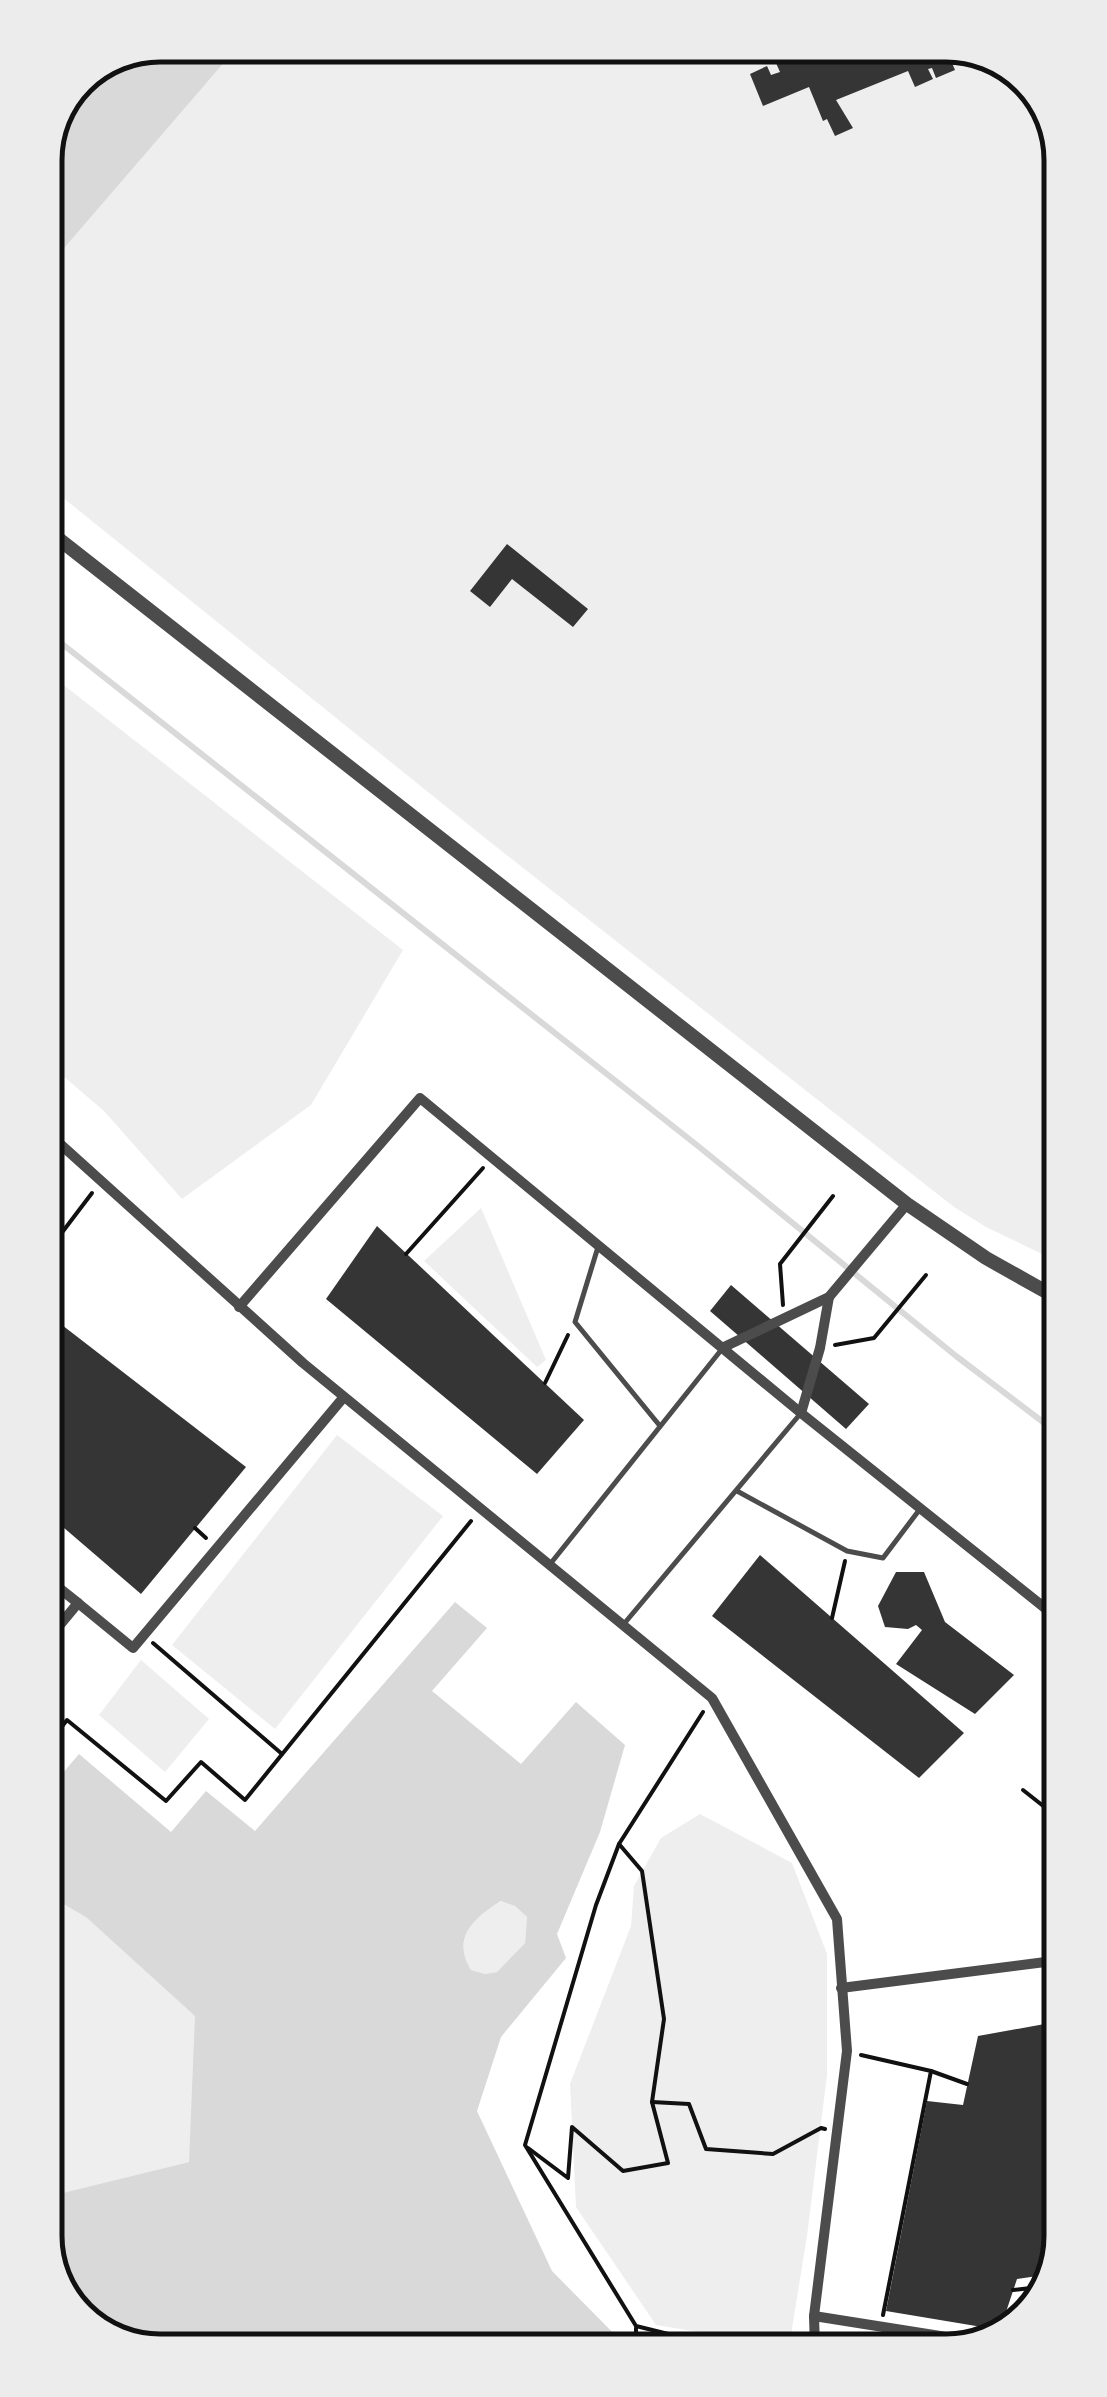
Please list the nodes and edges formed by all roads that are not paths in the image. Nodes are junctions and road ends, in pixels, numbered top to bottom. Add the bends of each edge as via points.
1 (63, 542) edge
2 (63, 1146) edge
3 (907, 1204) junction
4 (599, 1244) junction
5 (1044, 1291) edge
6 (830, 1297) junction
7 (240, 1306) junction
8 (724, 1347) junction
9 (343, 1398) junction
10 (801, 1413) junction
11 (660, 1426) junction
12 (736, 1490) junction
13 (922, 1506) junction
14 (549, 1565) junction
15 (62, 1591) edge
16 (78, 1603) junction
17 (1044, 1607) edge
18 (62, 1623) edge
19 (623, 1625) junction
20 (1044, 1962) edge
21 (841, 1988) junction
22 (814, 2316) junction
23 (815, 2334) edge
24 (929, 2334) edge

1 - 3 street
2 - 7 street
3 - 5 street
3 - 6 street
4 - 7 street via 420,1098
4 - 8 street
4 - 11 lane via 575,1322
6 - 8 street
6 - 10 street
7 - 9 street
8 - 10 street
8 - 11 lane
9 - 14 street
9 - 16 street via 133,1648
10 - 12 lane
10 - 13 street
11 - 14 lane
12 - 13 lane via 847,1551 883,1558
12 - 19 lane
13 - 17 street
14 - 19 street
15 - 16 street
16 - 18 street
19 - 21 street via 712,1698 837,1919
20 - 21 street
21 - 22 street via 846,2052
22 - 23 street
22 - 24 street

